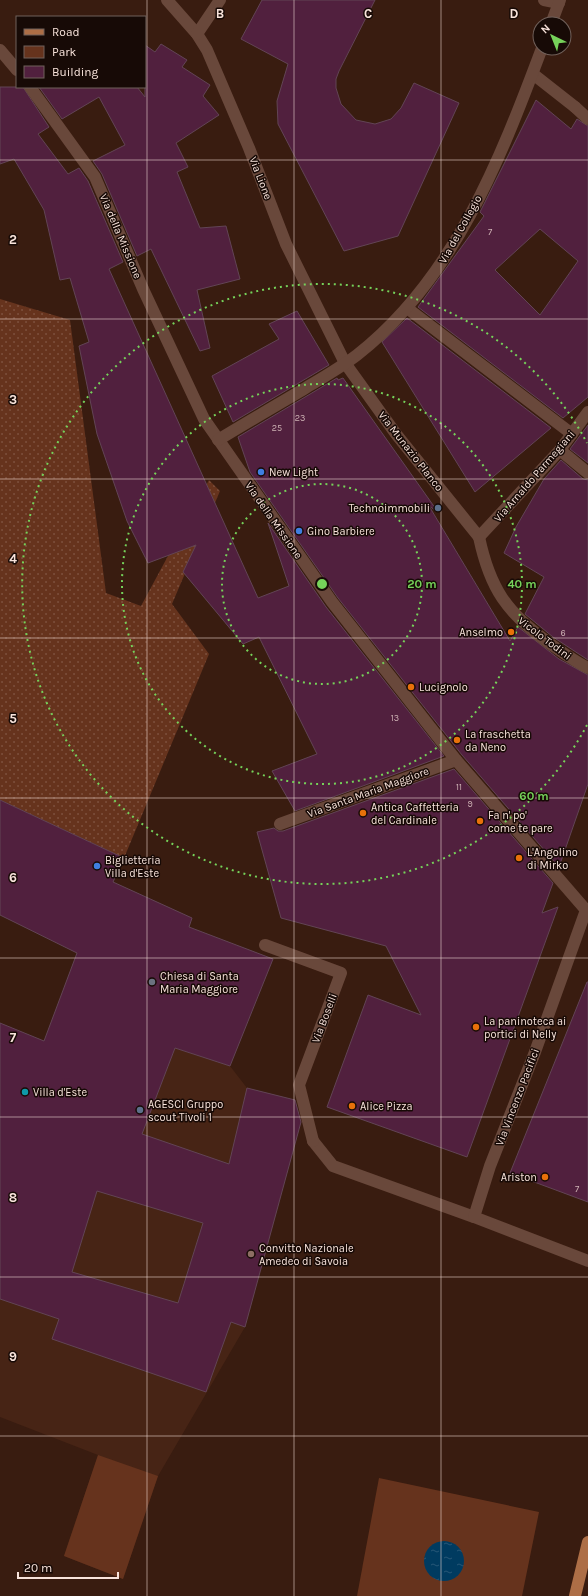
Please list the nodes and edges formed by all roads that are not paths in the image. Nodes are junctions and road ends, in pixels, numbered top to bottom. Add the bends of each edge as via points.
1 (167, 0) edge
2 (220, 0) edge
3 (544, 0) edge
4 (560, 2) edge
5 (554, 16) edge
6 (197, 34) junction
7 (0, 50) edge
8 (539, 56) edge
9 (16, 69) edge
10 (533, 74) junction
11 (31, 88) edge
12 (588, 119) edge
13 (407, 308) junction
14 (345, 364) junction
15 (588, 412) edge
16 (572, 434) junction
17 (218, 440) junction
18 (560, 450) junction
19 (588, 473) edge
20 (479, 537) junction
21 (588, 668) edge
22 (456, 760) junction
23 (280, 824) dead end
24 (587, 907) edge
25 (265, 945) dead end
26 (474, 1217) junction
27 (588, 1261) edge
28 (588, 1543) edge
29 (584, 1575) edge
30 (575, 1596) edge

1 - 6 street, Via Lione
2 - 6 street
3 - 4 street
4 - 5 street
6 - 14 street, Via Lione via 207,50 249,148 286,244
7 - 9 street
8 - 10 street, Via del Collegio
10 - 12 street
10 - 13 street, Via del Collegio via 501,153 456,242 438,270
11 - 17 street, Via della Missione via 95,177 196,405
13 - 14 street, Via del Collegio via 373,342
13 - 16 street
14 - 17 street, Via del Collegio
14 - 20 street, Via Munazio Planco via 396,434
15 - 16 street, Via Arnaldo Parmegiani
16 - 18 street, Via Arnaldo Parmegiani
17 - 22 street, Via della Missione via 332,602
18 - 19 street
18 - 20 street, Via Arnaldo Parmegiani
20 - 21 street, Vicolo Todini via 489,576 518,619
22 - 23 street, Via Santa Maria Maggiore
22 - 24 street, Via della Missione
24 - 26 street, Via Vincenzo Pacifici via 535,1052 490,1166
25 - 26 street, Via Boselli via 341,973 299,1085 313,1141 333,1166
26 - 27 street
28 - 29 main road
29 - 30 main road

